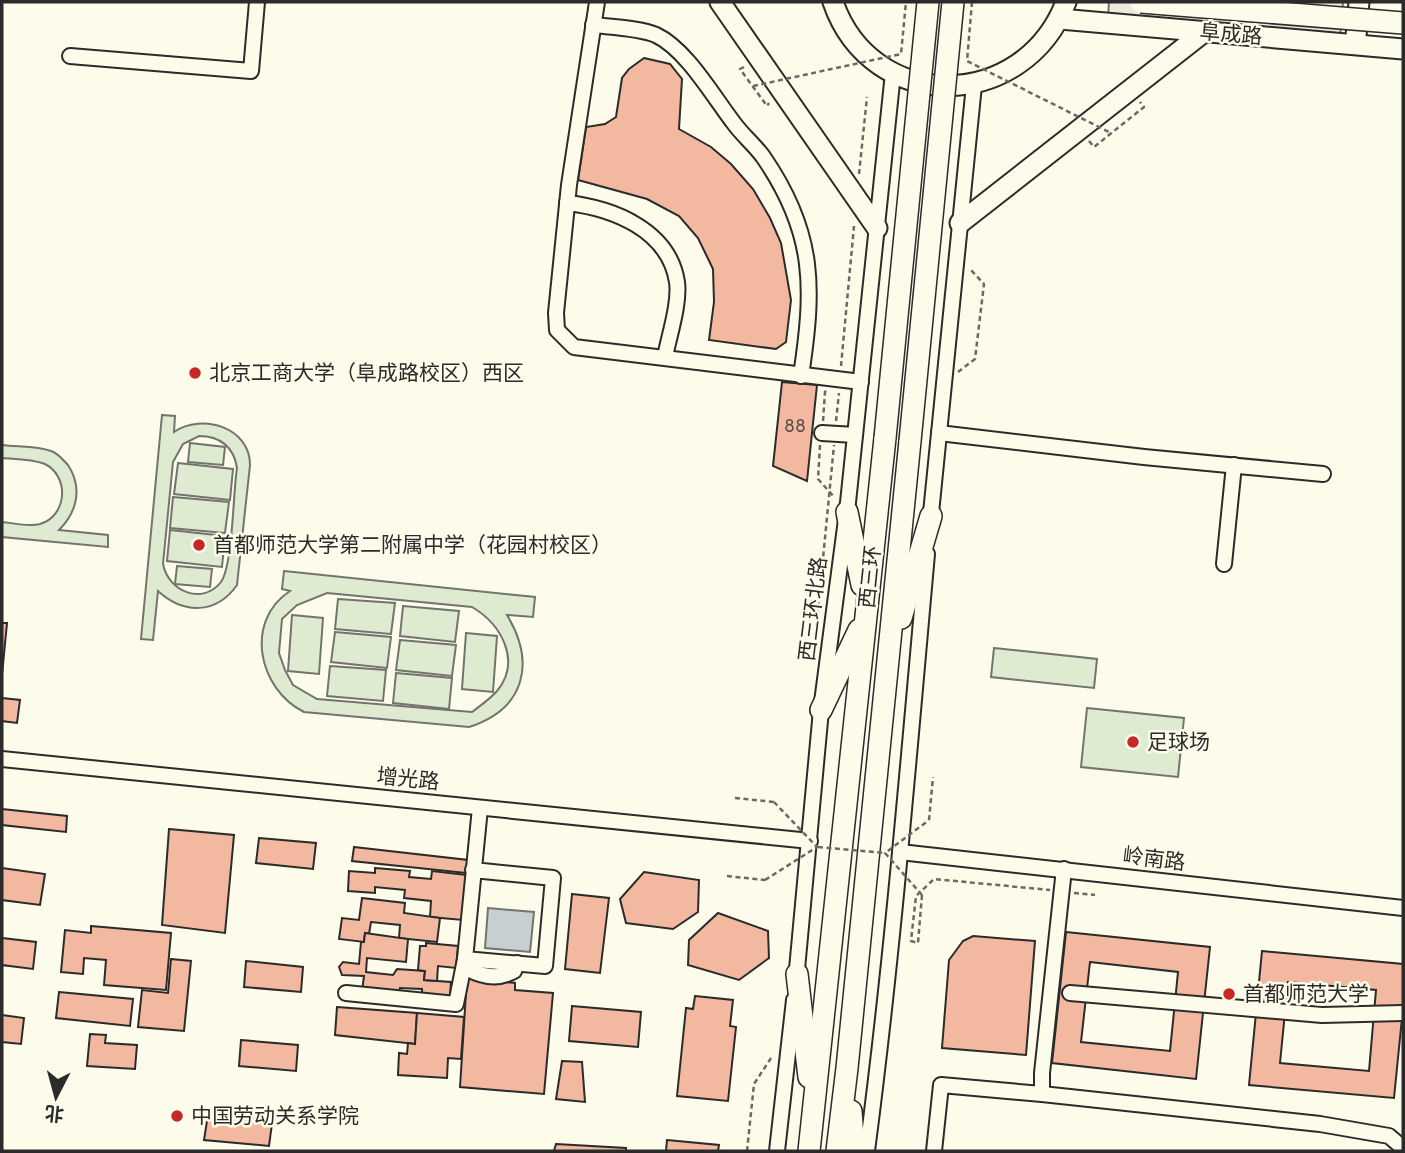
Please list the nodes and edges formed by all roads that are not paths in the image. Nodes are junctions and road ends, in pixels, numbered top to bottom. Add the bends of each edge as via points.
1 (257, 2) edge
2 (597, 2) edge
3 (720, 2) edge
4 (833, 2) edge
5 (928, 2) edge
6 (953, 2) edge
7 (1141, 2) edge
8 (1359, 2) edge
9 (1063, 10) edge
10 (1314, 22) dead end
11 (1403, 23) edge
12 (593, 25) junction
13 (1138, 26) junction
14 (1204, 32) junction
15 (1356, 44) junction
16 (1403, 49) edge
17 (70, 56) dead end
18 (893, 73) junction
19 (974, 85) junction
20 (567, 203) junction
21 (960, 223) junction
22 (877, 228) junction
23 (665, 357) junction
24 (802, 376) junction
25 (861, 382) junction
26 (828, 433) road end
27 (939, 433) junction
28 (855, 435) junction
29 (1234, 466) junction
30 (1323, 474) dead end
31 (847, 512) junction
32 (930, 516) junction
33 (1224, 564) dead end
34 (866, 611) junction
35 (885, 670) junction
36 (821, 710) junction
37 (2, 759) edge
38 (480, 807) junction
39 (813, 844) junction
40 (900, 852) junction
41 (1064, 869) junction
42 (473, 870) junction
43 (1403, 908) edge
44 (465, 958) junction
45 (797, 974) junction
46 (346, 993) dead end
47 (1070, 993) dead end
48 (1403, 1013) edge
49 (847, 1068) junction
50 (1042, 1094) junction
51 (813, 1117) junction
52 (1403, 1148) edge
53 (777, 1151) edge
54 (809, 1151) edge
55 (836, 1151) edge
56 (854, 1151) edge
57 (867, 1151) edge
58 (933, 1151) edge

1 - 17 street via 251,71
2 - 12 street
3 - 22 main road
4 - 18 main road via 850,36 869,57
5 - 34 highway, 西三环, bridge
6 - 35 highway, 西三环, bridge
7 - 11 highway, 阜成路, bridge
8 - 15 main road
9 - 13 main road, 阜成路
9 - 19 main road via 1049,37 1029,58
10 - 13 street via 1139,7
12 - 20 street
12 - 24 street via 654,34 673,45 763,156 783,188 802,237 810,278
13 - 14 main road, 阜成路
14 - 15 main road, 阜成路
14 - 21 main road
15 - 16 main road, 阜成路
18 - 19 main road via 934,86
18 - 22 street, 西三环北路
19 - 21 street
20 - 23 street via 616,213 646,230 667,255 677,283
20 - 23 street via 557,330 574,347
21 - 27 street
22 - 25 street, 西三环北路
23 - 24 street
24 - 25 street
25 - 28 street, 西三环北路
26 - 28 street
27 - 29 street
27 - 32 street
28 - 31 street, 西三环北路
29 - 30 street
29 - 33 street
31 - 34 highway
31 - 36 street, 西三环北路
32 - 35 highway
32 - 40 street
34 - 36 highway
34 - 51 highway, 西三环
35 - 49 highway, 西三环
36 - 39 street, 西三环北路
37 - 38 street, 增光路
38 - 39 street, 增光路
38 - 42 street
39 - 45 street, 西三环北路
40 - 41 street, 岭南路
40 - 57 street
41 - 43 street, 岭南路
41 - 50 street
42 - 44 street
42 - 44 street via 553,878 545,966
44 - 46 street via 456,1004
45 - 51 highway
45 - 53 street, 西三环北路
47 - 48 street via 1322,1015
49 - 55 highway, 西三环
49 - 56 highway
50 - 52 street via 1320,1124 1388,1136
50 - 58 street via 941,1085
51 - 54 highway, 西三环

